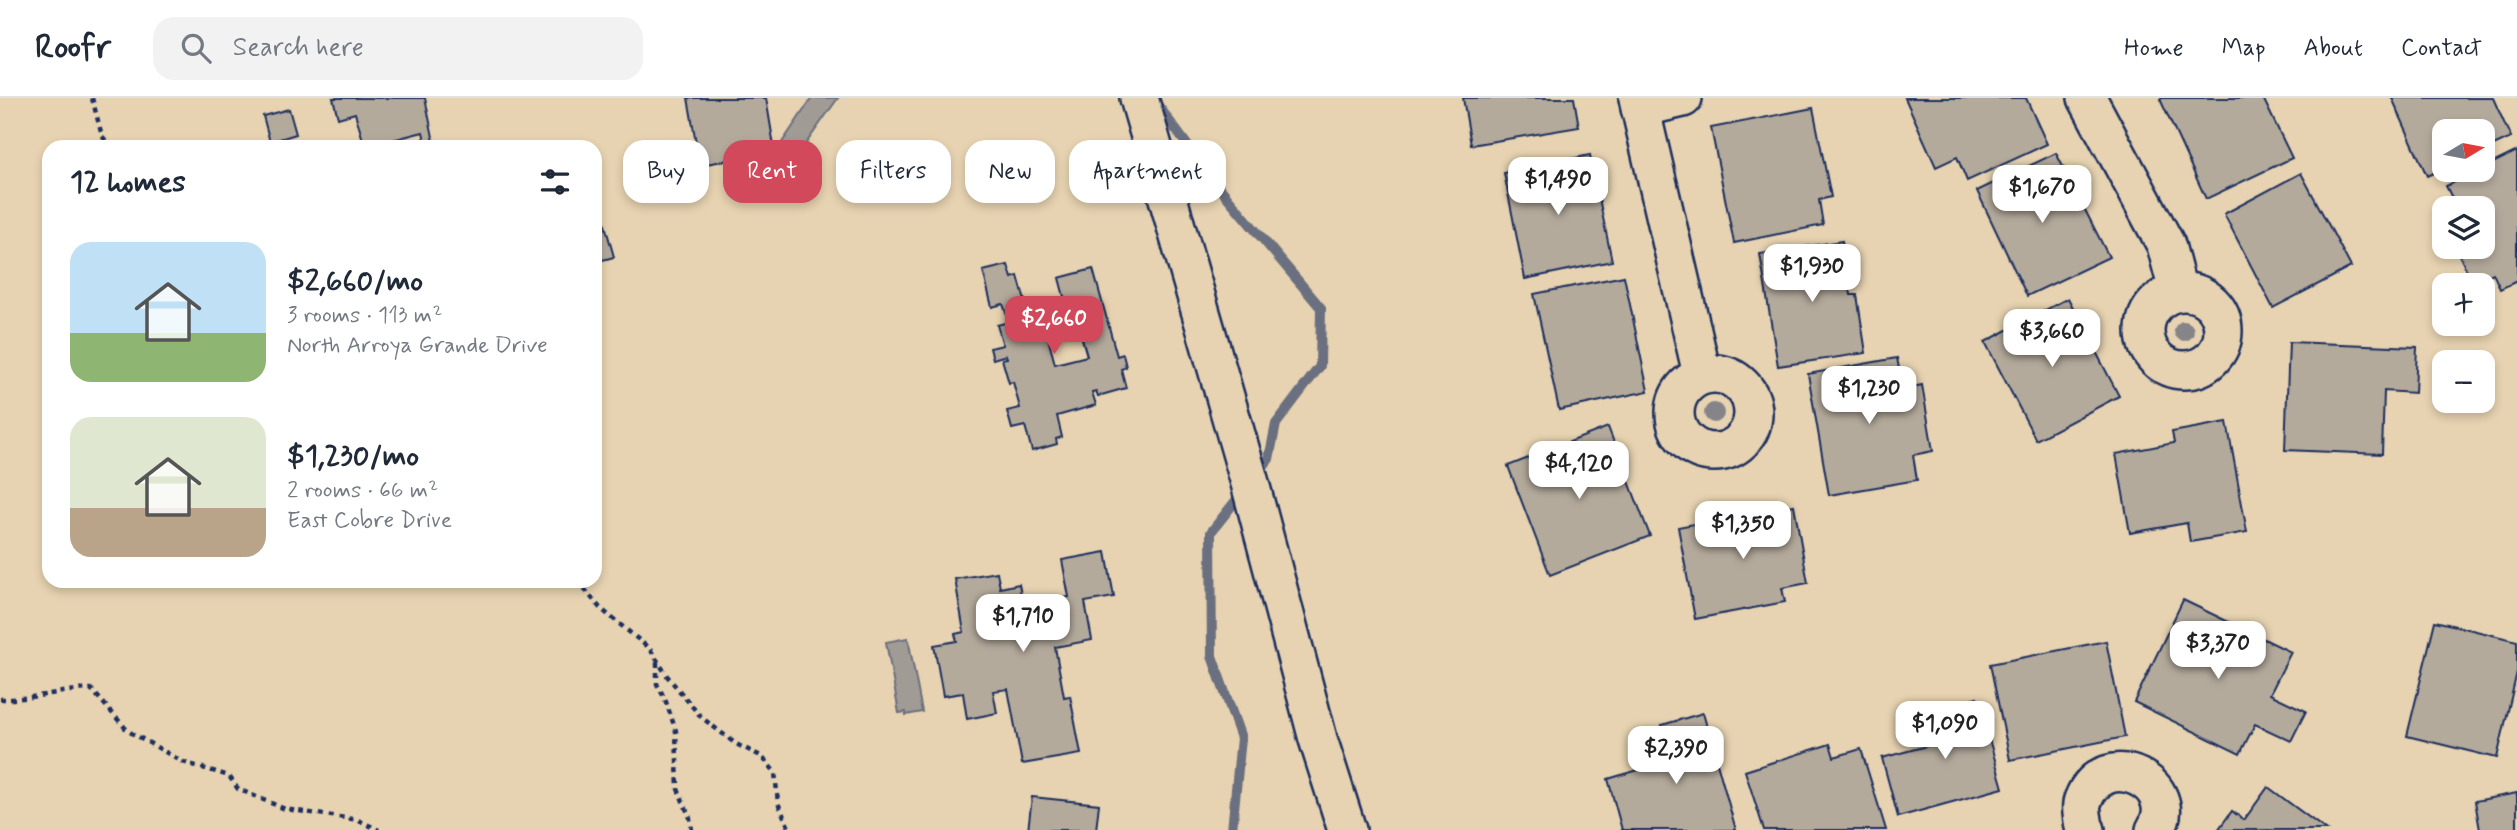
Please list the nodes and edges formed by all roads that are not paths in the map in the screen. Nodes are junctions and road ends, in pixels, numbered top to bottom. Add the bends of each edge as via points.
1 (1139, 98) edge
2 (1683, 98) edge
3 (2087, 98) edge
4 (1639, 103) edge
5 (2178, 291) dead end
6 (1702, 374) dead end
7 (2081, 829) edge
8 (1347, 830) edge
9 (2155, 830) edge

1 - 8 street
2 - 4 street
3 - 5 street via 2166,245
4 - 6 street
7 - 9 street via 2082,802 2095,780 2118,771 2142,777 2159,796 2161,821

